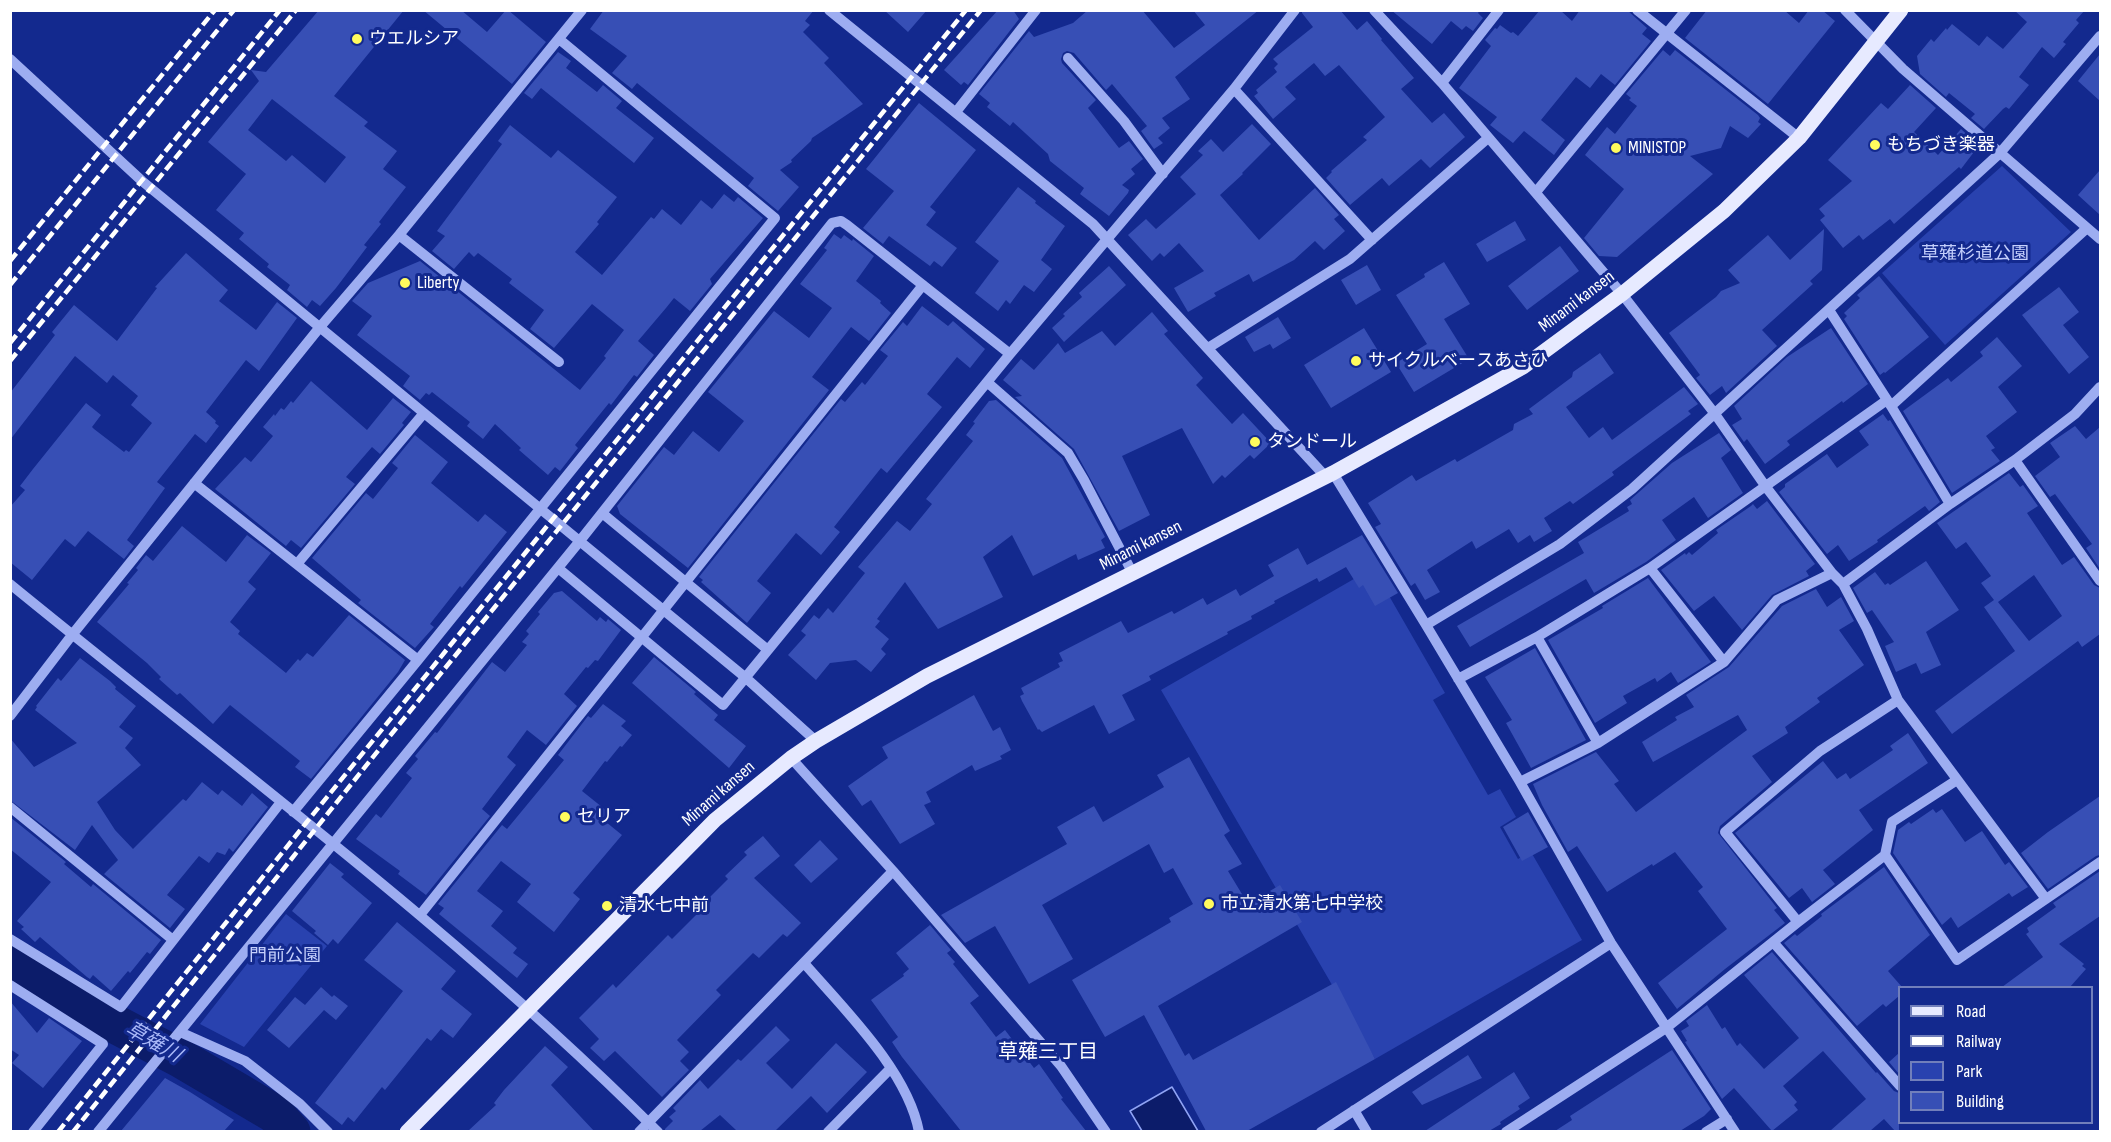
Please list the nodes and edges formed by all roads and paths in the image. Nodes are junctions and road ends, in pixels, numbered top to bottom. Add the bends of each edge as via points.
1 (582, 10) edge
2 (829, 10) edge
3 (1036, 10) edge
4 (1295, 10) edge
5 (1374, 10) edge
6 (1499, 10) edge
7 (1637, 10) edge
8 (1686, 10) edge
9 (1845, 10) edge
10 (1901, 10) edge
11 (1667, 34) junction
12 (2100, 36) edge
13 (559, 39) junction
14 (1877, 43) junction
15 (1068, 58) dead end
16 (10, 59) edge
17 (1442, 83) junction
18 (1234, 89) junction
19 (956, 111) junction
20 (1488, 138) junction
21 (1799, 138) junction
22 (2000, 153) junction
23 (1162, 174) junction
24 (1536, 192) junction
25 (2087, 228) junction
26 (399, 235) junction
27 (1107, 238) junction
28 (2100, 239) edge
29 (1372, 240) junction
30 (923, 285) junction
31 (1622, 294) junction
32 (1829, 310) junction
33 (320, 327) junction
34 (1208, 348) junction
35 (1010, 354) junction
36 (559, 362) dead end
37 (987, 382) junction
38 (2100, 387) edge
39 (1889, 403) junction
40 (424, 413) junction
41 (1715, 414) junction
42 (2015, 460) junction
43 (1329, 475) junction
44 (194, 483) junction
45 (1766, 487) junction
46 (1950, 504) junction
47 (541, 508) junction
48 (602, 513) junction
49 (579, 542) junction
50 (297, 564) junction
51 (558, 568) junction
52 (1650, 568) junction
53 (1132, 572) junction
54 (1832, 573) junction
55 (2100, 581) edge
56 (685, 582) junction
57 (10, 584) edge
58 (1843, 584) junction
59 (663, 610) junction
60 (1426, 625) junction
61 (72, 634) junction
62 (642, 636) junction
63 (1537, 637) junction
64 (768, 650) junction
65 (418, 660) junction
66 (1724, 662) junction
67 (746, 678) junction
68 (1458, 679) junction
69 (1898, 700) junction
70 (10, 716) edge
71 (816, 741) junction
72 (1598, 743) junction
73 (791, 758) junction
74 (1957, 780) junction
75 (1520, 782) junction
76 (281, 802) junction
77 (10, 807) edge
78 (293, 812) junction
79 (333, 845) junction
80 (1885, 855) junction
81 (2100, 862) edge
82 (893, 871) junction
83 (2046, 899) junction
84 (420, 915) junction
85 (1797, 922) junction
86 (10, 939) edge
87 (173, 940) junction
88 (1773, 942) junction
89 (1611, 943) junction
90 (804, 963) junction
91 (10, 985) edge
92 (529, 1010) junction
93 (1666, 1028) junction
94 (178, 1034) junction
95 (891, 1068) junction
96 (1898, 1085) edge
97 (1354, 1110) junction
98 (1726, 1119) junction
99 (648, 1122) junction
100 (33, 1131) edge
101 (98, 1131) edge
102 (328, 1131) edge
103 (406, 1131) edge
104 (639, 1131) edge
105 (658, 1131) edge
106 (828, 1131) edge
107 (919, 1131) edge
108 (1106, 1131) edge
109 (1321, 1131) edge
110 (1367, 1131) edge
111 (1506, 1131) edge
112 (1706, 1131) edge
113 (1735, 1131) edge

1 - 13 street
2 - 19 street
3 - 19 street
4 - 18 street
5 - 17 street
6 - 17 street
7 - 11 street
8 - 11 street
9 - 14 street
10 - 14 main road, Minami kansen
11 - 21 street
11 - 24 street
12 - 22 street
13 - 26 street
13 - 47 street via 775,218
14 - 21 main road, Minami kansen
14 - 22 street
15 - 23 street via 1124,121
16 - 33 street via 142,181
17 - 20 street
18 - 23 street
18 - 29 street
19 - 27 street
20 - 24 street
20 - 29 street
21 - 31 main road, Minami kansen via 1724,211
22 - 25 street
22 - 32 street
23 - 27 street
24 - 31 street
25 - 28 street
25 - 39 street
26 - 33 street
26 - 36 street
27 - 34 street
27 - 35 street
29 - 34 street via 1350,259
30 - 35 street
30 - 48 street via 847,225 841,221 832,224
30 - 56 street
31 - 41 street
31 - 43 main road, Minami kansen via 1523,367
32 - 39 street
32 - 41 street
33 - 40 street
33 - 44 street
34 - 43 street
35 - 37 street
37 - 53 street via 1068,453
37 - 64 street
38 - 42 street via 2075,414
39 - 45 street
39 - 46 street
40 - 47 street
40 - 50 street
41 - 45 street
41 - 60 street via 1632,489 1560,544
42 - 46 street
42 - 55 street
43 - 53 main road, Minami kansen
43 - 60 street
44 - 50 street
44 - 61 street
45 - 52 street
45 - 54 street
46 - 58 street
47 - 49 street
47 - 65 street
48 - 49 street
48 - 56 street
49 - 51 street
49 - 59 street
50 - 65 street
51 - 62 street
51 - 79 street
52 - 63 street
52 - 66 street
53 - 71 main road, Minami kansen via 927,676
54 - 58 street
54 - 66 street via 1777,600
56 - 59 street
56 - 64 street
57 - 61 street
58 - 69 street
59 - 62 street
59 - 67 street
60 - 68 street
61 - 70 street
61 - 76 street
62 - 67 street via 723,705
62 - 84 street
63 - 68 street
63 - 72 street
64 - 67 street
65 - 78 street
66 - 72 street
67 - 71 street
68 - 75 street
69 - 74 street
69 - 85 street via 1820,752 1725,831
71 - 73 main road, Minami kansen
72 - 75 street
73 - 82 street
73 - 92 main road, Minami kansen via 715,820
74 - 80 street via 1892,822
74 - 83 street
75 - 89 street
76 - 78 street
76 - 87 street
77 - 87 street
78 - 79 street
79 - 84 street
79 - 94 street
80 - 83 street via 1957,960
80 - 85 street
81 - 83 street
82 - 90 street
82 - 108 street via 1061,1066
84 - 92 street
85 - 88 street
86 - 87 street via 121,1007
88 - 93 street
88 - 96 street
89 - 93 street
89 - 97 street
90 - 95 street
90 - 99 street
91 - 100 street via 103,1044
92 - 99 street
92 - 103 main road, Minami kansen
93 - 98 street
93 - 111 street
94 - 101 street
94 - 102 street via 245,1061
95 - 106 street
95 - 107 street
97 - 109 street
97 - 110 street
98 - 112 street
98 - 113 street
99 - 104 street
99 - 105 street

